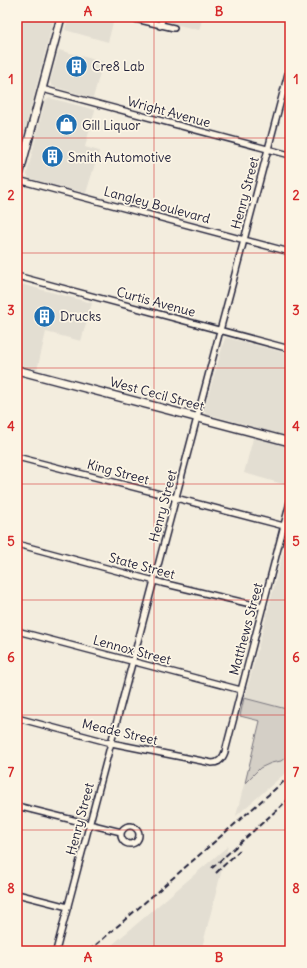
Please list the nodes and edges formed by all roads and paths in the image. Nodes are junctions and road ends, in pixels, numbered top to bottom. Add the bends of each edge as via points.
1 (61, 17) edge
2 (127, 17) edge
3 (163, 17) edge
4 (160, 26) junction
5 (174, 28) dead end
6 (290, 66) edge
7 (42, 89) junction
8 (268, 149) junction
9 (290, 154) edge
10 (17, 182) edge
11 (244, 240) junction
12 (290, 252) edge
13 (17, 276) edge
14 (220, 331) junction
15 (290, 349) edge
16 (17, 370) edge
17 (198, 418) junction
18 (290, 442) edge
19 (17, 457) edge
20 (176, 498) junction
21 (290, 502) edge
22 (284, 526) junction
23 (17, 544) edge
24 (154, 580) junction
25 (263, 606) junction
26 (17, 631) edge
27 (133, 661) junction
28 (241, 690) junction
29 (17, 718) edge
30 (111, 743) junction
31 (220, 761) joint
32 (17, 806) edge
33 (90, 825) junction
34 (121, 832) dead end
35 (17, 894) edge
36 (68, 907) junction
37 (56, 951) edge

1 - 7 main road
2 - 4 street
3 - 4 street
4 - 5 street
6 - 8 street, Henry Street
7 - 8 street, Wright Avenue
7 - 10 main road
8 - 9 street, Wright Avenue
8 - 11 street, Henry Street
10 - 11 street, Langley Boulevard
11 - 12 street, Langley Boulevard
11 - 14 street, Henry Street
13 - 14 street, Curtis Avenue
14 - 15 street, Curtis Avenue
14 - 17 street, Henry Street
16 - 17 main road, West Cecil Street
17 - 18 main road, West Cecil Street
17 - 20 street, Henry Street
19 - 20 street, King Street
20 - 22 street, King Street
20 - 24 street, Henry Street
21 - 22 street, Matthews Street
22 - 25 street, Matthews Street
23 - 24 street, State Street
24 - 25 street, State Street
24 - 27 street, Henry Street
25 - 28 street, Matthews Street
26 - 27 street, Lennox Street
27 - 28 street, Lennox Street
27 - 30 street, Henry Street
28 - 31 street, Matthews Street via 225,752
29 - 30 street, Meade Street
30 - 31 street, Meade Street via 212,763
30 - 33 street, Henry Street
32 - 33 street
33 - 34 street
33 - 36 street, Henry Street
35 - 36 street
36 - 37 street, Henry Street

